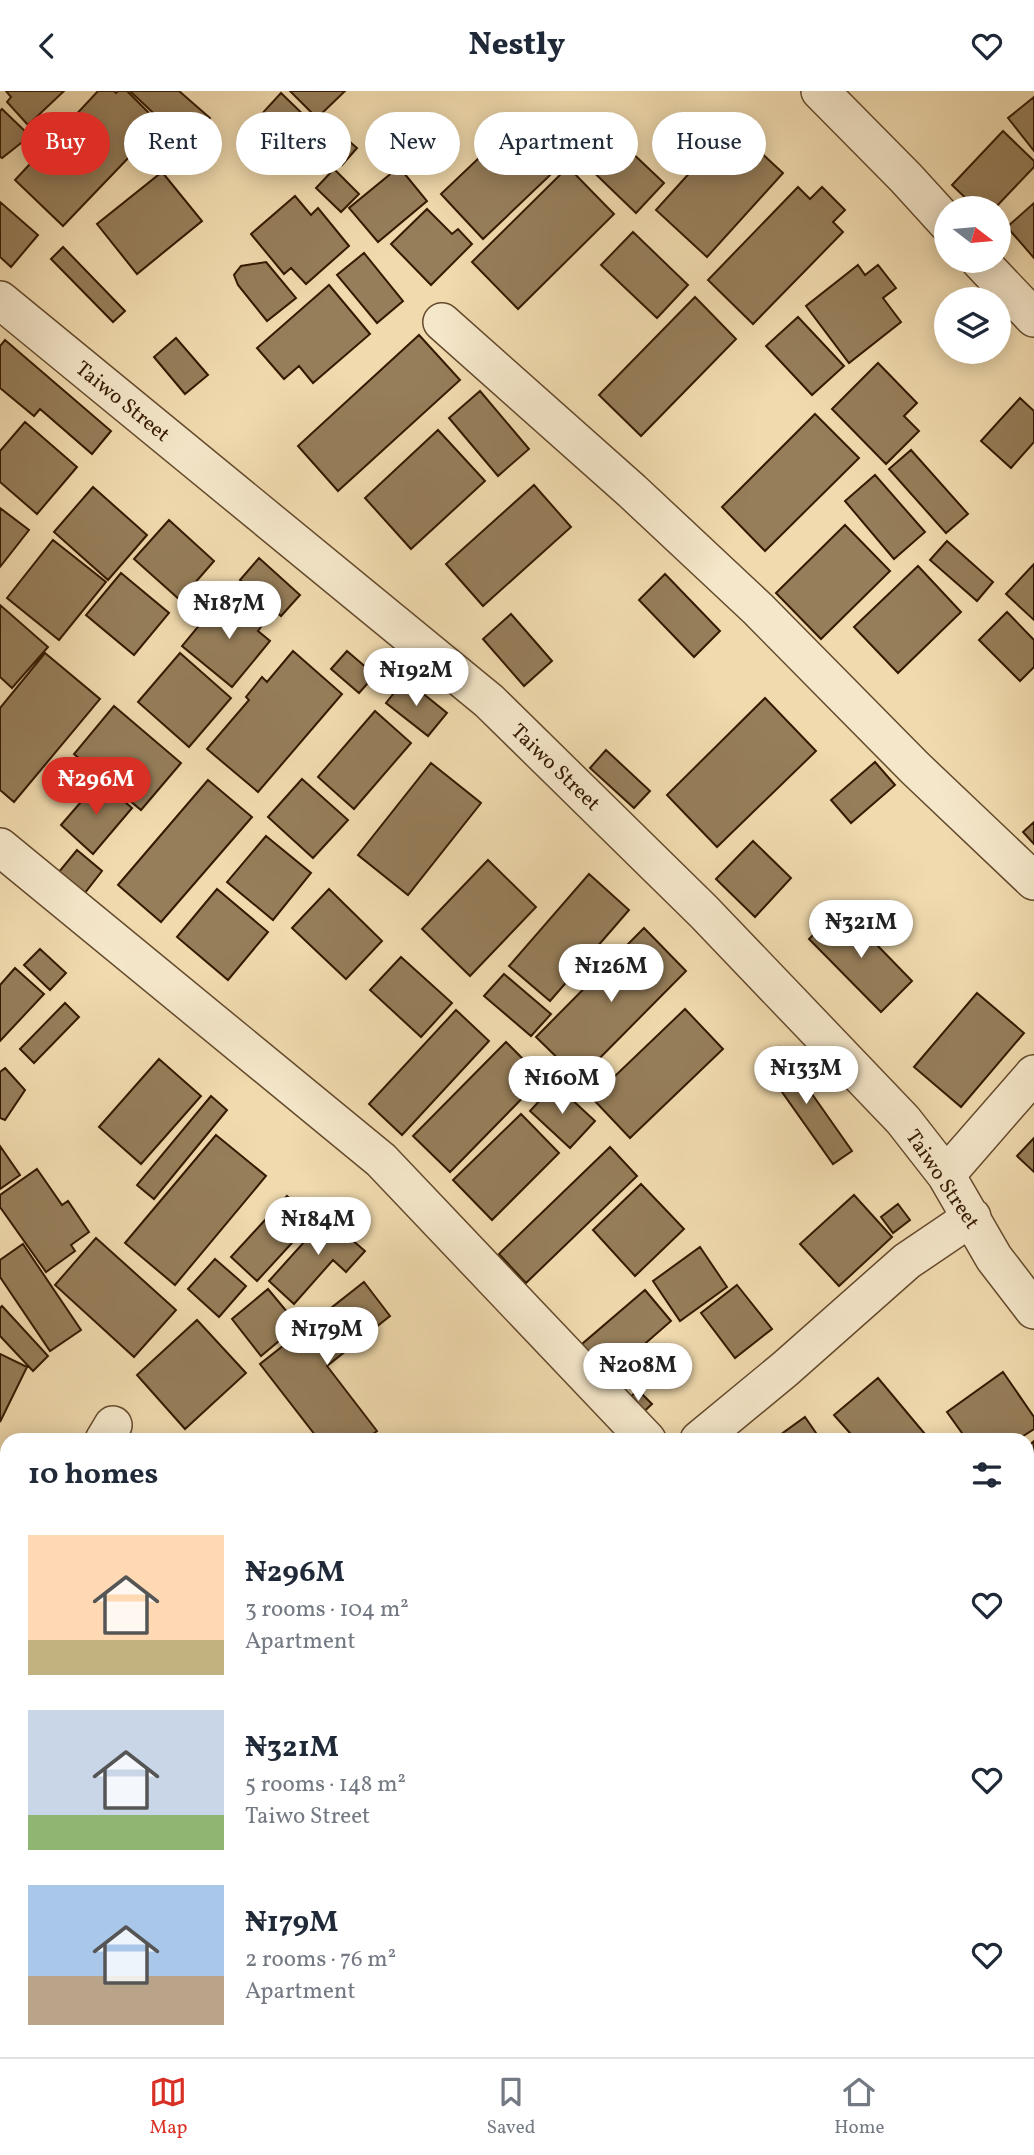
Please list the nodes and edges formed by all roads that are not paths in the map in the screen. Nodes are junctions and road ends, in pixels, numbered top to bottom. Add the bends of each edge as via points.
1 (820, 91) edge
2 (934, 209) edge
3 (991, 273) edge
4 (0, 300) edge
5 (1034, 318) edge
6 (442, 322) dead end
7 (0, 847) edge
8 (1034, 881) edge
9 (1034, 1074) edge
10 (946, 1175) junction
11 (972, 1217) junction
12 (1034, 1310) edge
13 (640, 1433) edge
14 (707, 1433) edge

1 - 2 street
3 - 5 street
4 - 10 street, Taiwo Street via 489,702 723,932 903,1120
6 - 8 street via 758,609
7 - 13 street via 381,1160
9 - 10 street
10 - 11 street, Taiwo Street
11 - 12 street, Taiwo Street via 994,1258
11 - 14 street via 907,1261

